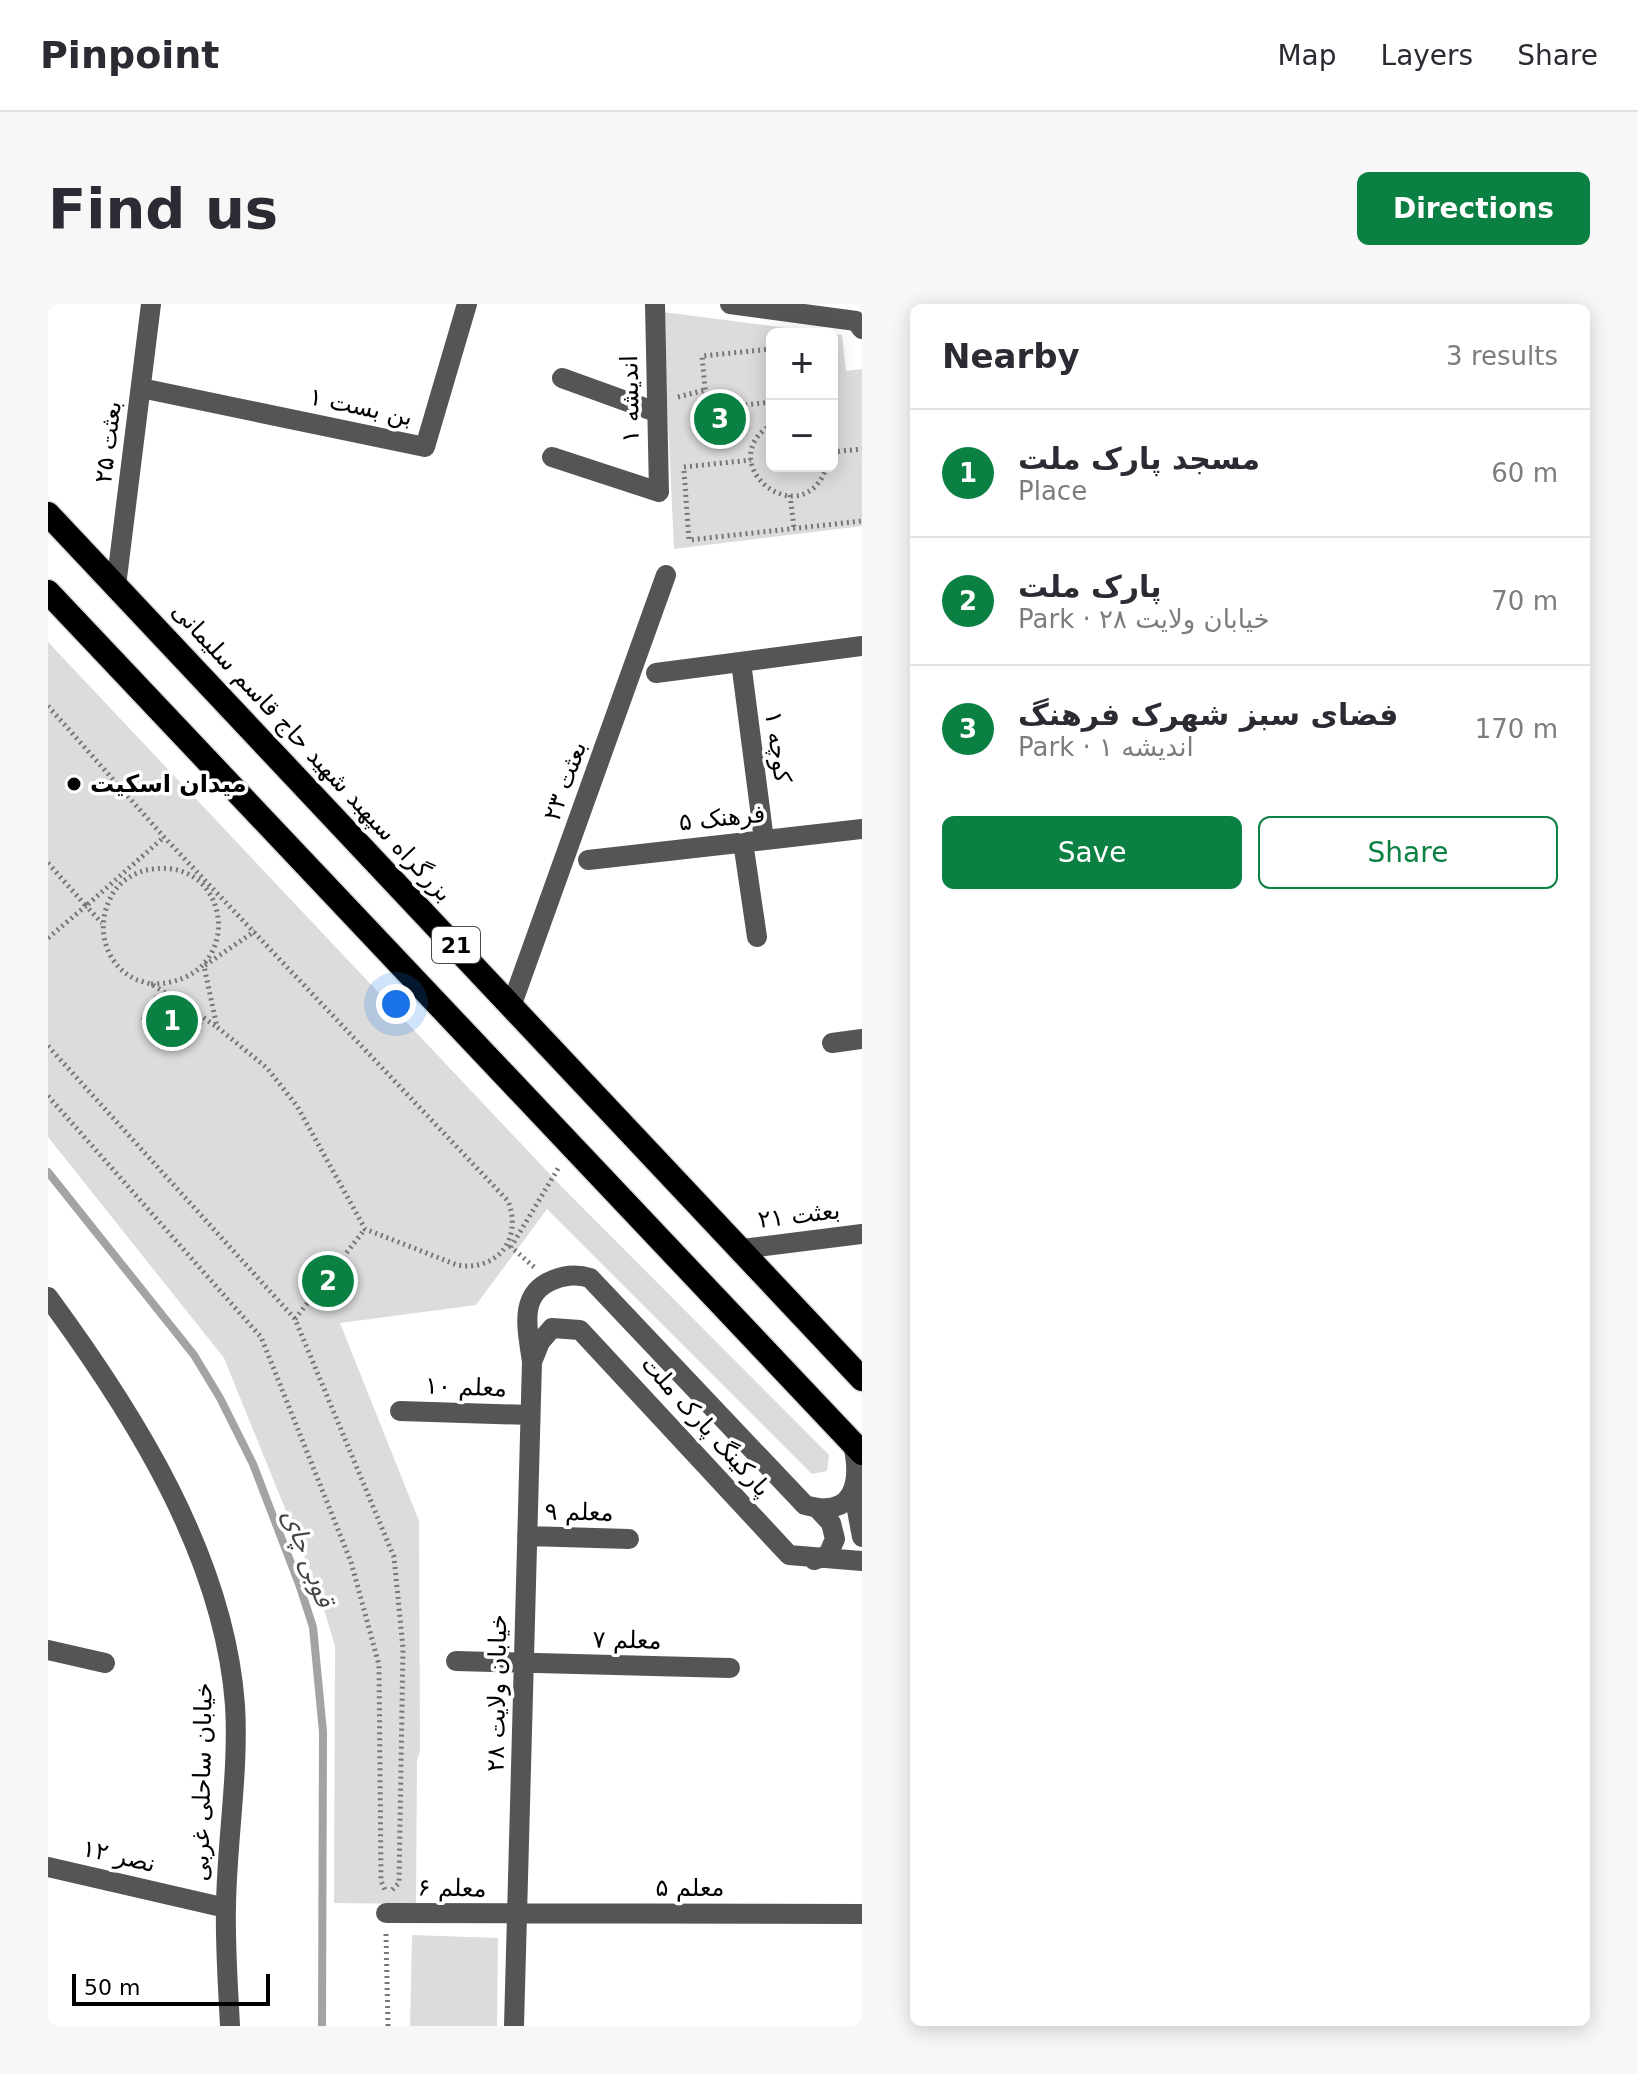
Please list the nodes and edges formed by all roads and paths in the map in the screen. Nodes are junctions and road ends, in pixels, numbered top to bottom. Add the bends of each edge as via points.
1 (151, 304) edge
2 (467, 304) edge
3 (655, 304) edge
4 (730, 304) edge
5 (862, 329) edge
6 (766, 350) edge
7 (562, 378) dead end
8 (141, 388) junction
9 (705, 390) junction
10 (766, 403) edge
11 (679, 409) dead end
12 (656, 412) junction
13 (766, 430) edge
14 (862, 449) edge
15 (838, 451) edge
16 (683, 452) dead end
17 (552, 457) dead end
18 (751, 460) junction
19 (684, 467) junction
20 (824, 472) edge
21 (790, 495) junction
22 (48, 514) edge
23 (862, 521) edge
24 (794, 528) junction
25 (666, 575) dead end
26 (116, 586) junction
27 (48, 592) edge
28 (862, 646) edge
29 (741, 662) junction
30 (656, 673) dead end
31 (48, 706) edge
32 (862, 829) edge
33 (164, 837) junction
34 (764, 840) junction
35 (743, 842) junction
36 (588, 860) dead end
37 (48, 863) edge
38 (86, 906) junction
39 (102, 923) junction
40 (255, 931) junction
41 (757, 937) dead end
42 (48, 938) edge
43 (204, 966) junction
44 (151, 984) junction
45 (512, 1004) junction
46 (217, 1027) junction
47 (862, 1039) edge
48 (832, 1043) dead end
49 (48, 1046) edge
50 (48, 1096) edge
51 (559, 1167) dead end
52 (365, 1229) junction
53 (862, 1234) edge
54 (511, 1247) dead end
55 (742, 1249) junction
56 (590, 1278) joint
57 (48, 1297) edge
58 (295, 1319) junction
59 (532, 1362) junction
60 (862, 1379) edge
61 (400, 1411) dead end
62 (530, 1415) junction
63 (858, 1449) edge
64 (854, 1494) junction
65 (818, 1509) junction
66 (527, 1536) junction
67 (862, 1537) edge
68 (629, 1539) dead end
69 (814, 1560) junction
70 (862, 1561) edge
71 (48, 1650) edge
72 (456, 1661) dead end
73 (105, 1663) dead end
74 (524, 1663) junction
75 (730, 1668) dead end
76 (48, 1867) edge
77 (386, 1904) junction
78 (226, 1908) junction
79 (517, 1914) junction
80 (862, 1914) edge
81 (230, 2026) edge
82 (388, 2026) edge
83 (514, 2026) edge

1 - 8 street, بعثت ۲۵
2 - 8 street, بن بست ۱ via 425,447
3 - 12 street, اندیشه ۱
4 - 5 street via 856,321
6 - 9 path via 702,356
7 - 12 street
8 - 26 street, بعثت ۲۵
9 - 10 path via 707,409
9 - 11 path via 678,395
12 - 17 street, اندیشه ۱ via 659,492
13 - 18 path via 756,439
14 - 15 path
16 - 19 path
18 - 19 path
18 - 21 path via 762,484
19 - 24 path via 689,540
20 - 21 path via 807,492
21 - 24 path
22 - 26 highway, بزرگراه سپهبد شهید حاج قاسم سلیمانی / 21
23 - 24 path
25 - 45 street, بعثت ۲۳
26 - 45 highway, بزرگراه سپهبد شهید حاج قاسم سلیمانی / 21
27 - 63 highway, 21
28 - 29 street
29 - 30 street
29 - 34 street, کوچه ۱
31 - 33 path
32 - 34 street, فرهنک ۵
33 - 38 path
33 - 40 path
34 - 35 street, فرهنک ۵
35 - 36 street, فرهنک ۵
35 - 41 street
37 - 38 path
38 - 39 path
38 - 42 path
39 - 43 path via 112,893 125,879 163,867 181,871 211,895 218,912 220,932
39 - 44 path via 107,950 117,966
40 - 43 path
40 - 52 path via 502,1194 514,1226 495,1259 470,1267
43 - 44 path via 180,981
43 - 46 path
44 - 46 path
45 - 55 highway, بزرگراه سپهبد شهید حاج قاسم سلیمانی / 21
46 - 52 path via 267,1068 297,1106
47 - 48 street
49 - 58 path
50 - 77 path via 261,1337 351,1562 379,1665 381,1881
51 - 54 path
52 - 58 path
53 - 55 street, بعثت ۲۱
55 - 60 highway, بزرگراه سپهبد شهید حاج قاسم سلیمانی / 21
56 - 59 street, خیابان ولایت ۲۸ via 558,1278 531,1295 527,1320
56 - 65 street, پارکینگ پارک ملت via 794,1497
57 - 78 street, خیابان ساحلی غربی via 142,1441 182,1515 209,1586 228,1653 235,1708
58 - 77 path via 394,1557 403,1648 399,1883
59 - 62 street, خیابان ولایت ۲۸
59 - 69 street, پارکینگ پارک ملت via 552,1328 572,1327 590,1336 780,1547 789,1555
61 - 62 street, معلم ۱۰
62 - 66 street, خیابان ولایت ۲۸
63 - 64 street via 862,1474
64 - 65 street via 844,1503
64 - 67 street
65 - 69 street via 831,1523 835,1539 828,1555
66 - 68 street, معلم ۹
66 - 74 street, خیابان ولایت ۲۸
69 - 70 street, پارکینگ پارک ملت
71 - 73 street
72 - 74 street, معلم ۷
74 - 75 street, معلم ۷
74 - 79 street, خیابان ولایت ۲۸
76 - 78 street, نصر ۱۲
77 - 79 street, معلم ۶
77 - 82 path
78 - 81 street, خیابان ساحلی غربی
79 - 80 street, معلم ۵
79 - 83 street, خیابان ولایت ۲۸

